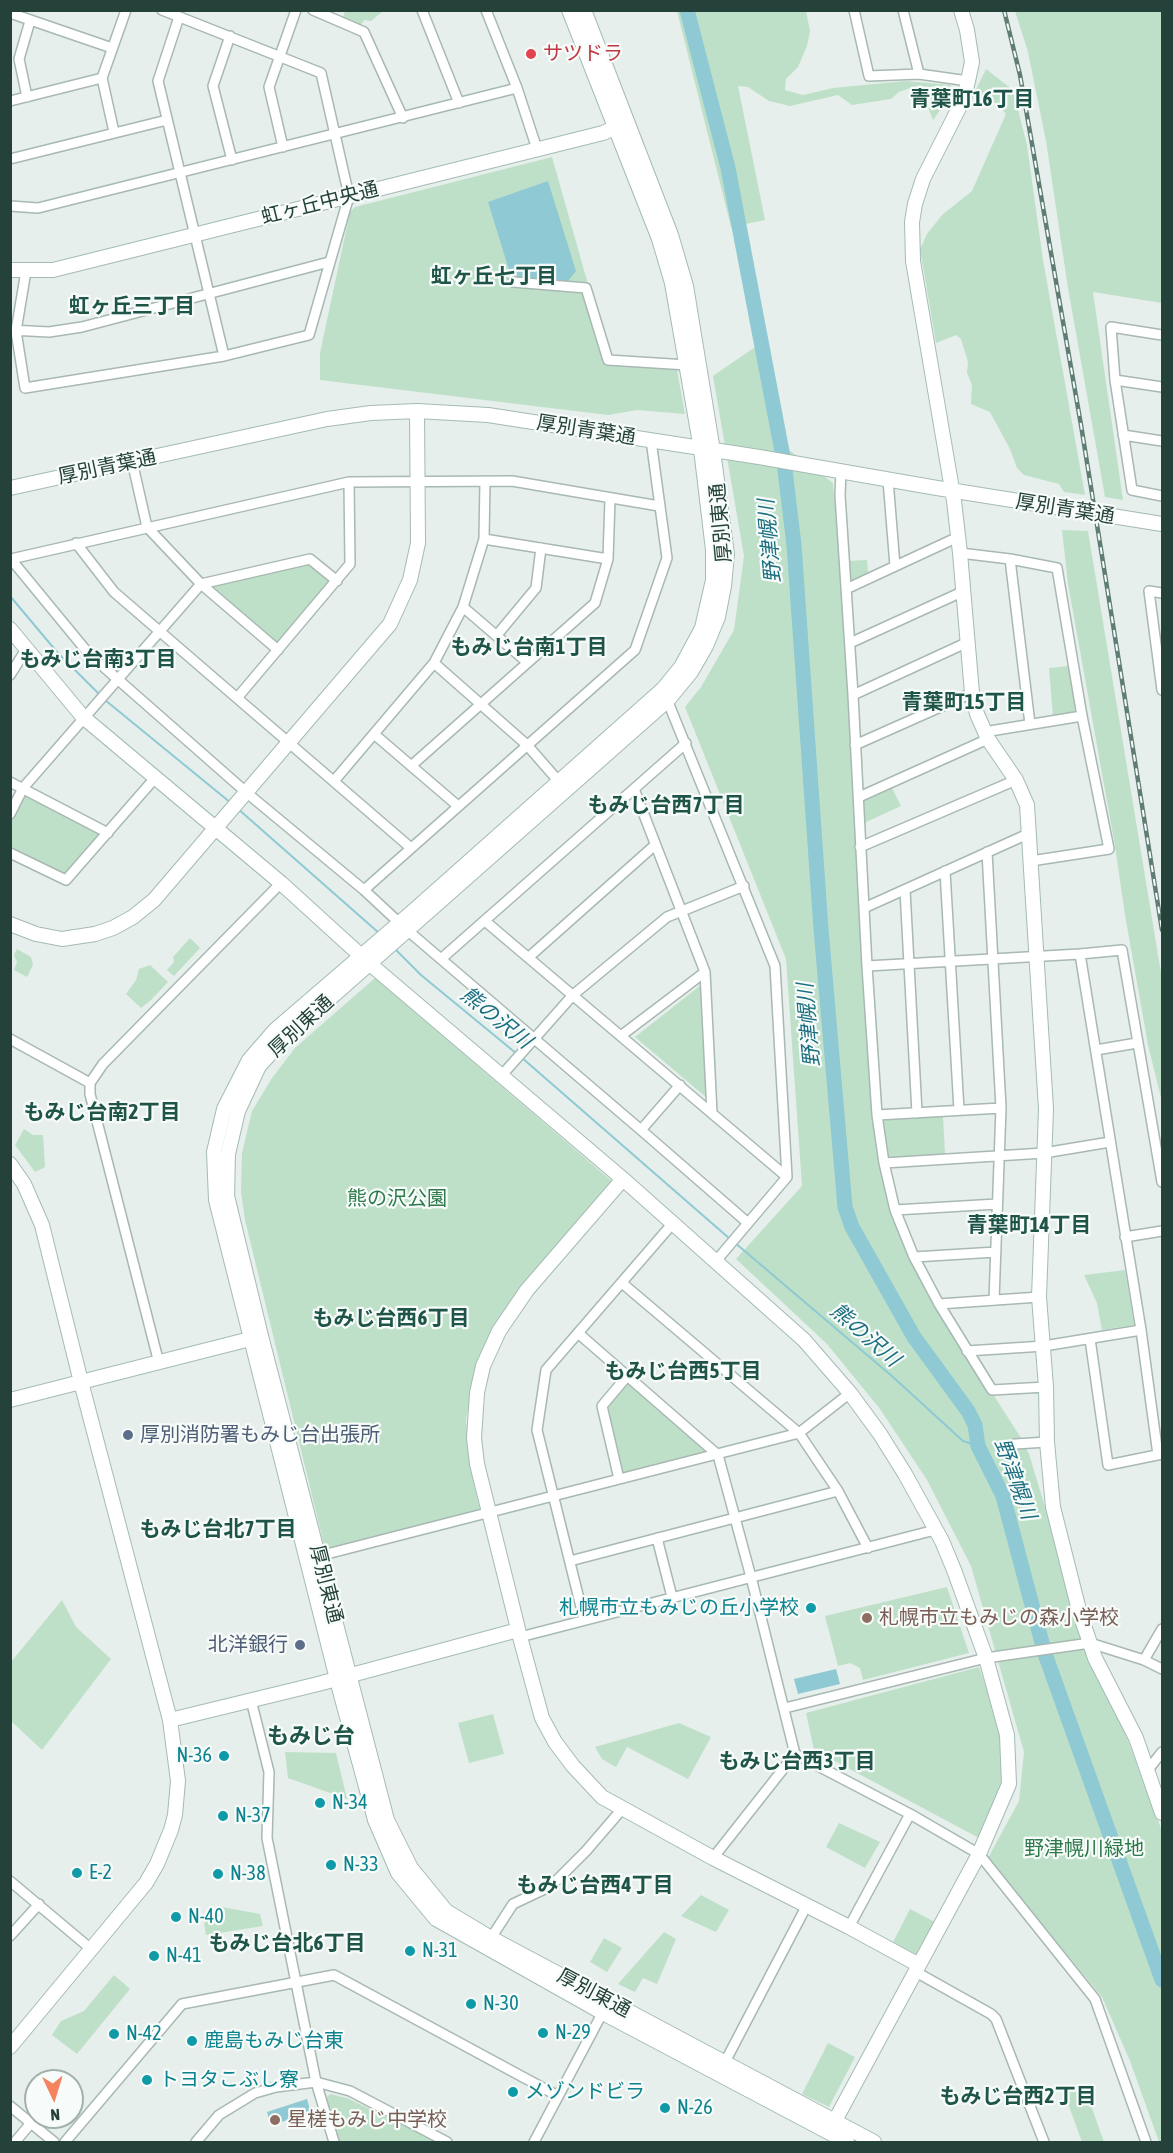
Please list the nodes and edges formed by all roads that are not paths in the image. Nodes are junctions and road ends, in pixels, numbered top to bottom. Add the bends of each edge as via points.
1 (126, 10) edge
2 (162, 10) edge
3 (297, 10) edge
4 (313, 10) edge
5 (422, 10) edge
6 (486, 10) edge
7 (569, 10) edge
8 (584, 10) edge
9 (854, 10) edge
10 (903, 10) edge
11 (961, 10) edge
12 (10, 14) edge
13 (339, 15) edge
14 (179, 17) junction
15 (30, 21) junction
16 (230, 36) junction
17 (112, 48) junction
18 (281, 55) junction
19 (919, 74) junction
20 (102, 78) junction
21 (968, 81) junction
22 (517, 88) junction
23 (27, 98) junction
24 (10, 101) edge
25 (459, 103) junction
26 (403, 118) junction
27 (167, 120) junction
28 (621, 125) junction
29 (114, 132) junction
30 (335, 134) junction
31 (283, 147) junction
32 (537, 149) junction
33 (10, 159) edge
34 (232, 160) junction
35 (180, 173) junction
36 (349, 196) junction
37 (10, 206) edge
38 (194, 235) junction
39 (330, 262) junction
40 (10, 270) edge
41 (26, 271) junction
42 (513, 282) dead end
43 (209, 292) junction
44 (13, 331) edge
45 (1162, 335) edge
46 (224, 356) junction
47 (687, 365) junction
48 (1115, 380) junction
49 (1162, 387) edge
50 (417, 411) junction
51 (1123, 435) junction
52 (651, 440) junction
53 (1162, 441) edge
54 (707, 450) junction
55 (132, 461) junction
56 (834, 470) junction
57 (888, 480) junction
58 (485, 481) junction
59 (349, 482) junction
60 (418, 482) junction
61 (10, 488) edge
62 (952, 491) junction
63 (1162, 496) edge
64 (610, 499) junction
65 (659, 506) junction
66 (1162, 524) edge
67 (147, 527) junction
68 (958, 537) junction
69 (484, 539) junction
70 (76, 543) junction
71 (541, 548) junction
72 (960, 553) junction
73 (11, 558) edge
74 (608, 559) junction
75 (1010, 559) junction
76 (895, 566) junction
77 (337, 581) junction
78 (201, 584) junction
79 (846, 589) junction
80 (964, 591) junction
81 (1162, 594) edge
82 (463, 607) junction
83 (10, 629) edge
84 (159, 631) junction
85 (496, 635) junction
86 (968, 642) junction
87 (849, 643) junction
88 (27, 648) junction
89 (278, 650) junction
90 (1160, 652) edge
91 (527, 662) junction
92 (434, 663) junction
93 (10, 675) edge
94 (117, 679) junction
95 (1162, 690) edge
96 (972, 693) junction
97 (665, 695) junction
98 (853, 695) junction
99 (237, 698) junction
100 (479, 704) junction
101 (87, 713) junction
102 (1082, 716) junction
103 (1030, 724) junction
104 (374, 734) junction
105 (986, 735) junction
106 (686, 743) junction
107 (289, 744) junction
108 (527, 745) junction
109 (855, 745) junction
110 (411, 766) junction
111 (154, 778) junction
112 (1016, 780) junction
113 (334, 781) junction
114 (10, 782) edge
115 (563, 786) junction
116 (23, 788) junction
117 (634, 789) junction
118 (244, 797) junction
119 (859, 797) junction
120 (458, 806) junction
121 (10, 814) edge
122 (219, 824) junction
123 (108, 833) junction
124 (1030, 833) junction
125 (655, 845) junction
126 (860, 847) junction
127 (411, 848) junction
128 (987, 852) junction
129 (10, 854) edge
130 (1031, 861) junction
131 (945, 871) junction
132 (281, 883) junction
133 (744, 886) junction
134 (364, 890) junction
135 (905, 890) junction
136 (864, 908) junction
137 (681, 910) junction
138 (485, 921) junction
139 (10, 924) edge
140 (398, 930) junction
141 (1080, 954) junction
142 (529, 957) junction
143 (1036, 957) junction
144 (441, 959) junction
145 (993, 959) junction
146 (365, 960) junction
147 (950, 961) junction
148 (909, 964) junction
149 (867, 966) junction
150 (705, 972) junction
151 (573, 995) junction
152 (622, 1035) junction
153 (534, 1038) junction
154 (10, 1039) edge
155 (1137, 1042) junction
156 (1095, 1050) junction
157 (506, 1070) junction
158 (90, 1083) junction
159 (680, 1085) junction
160 (1001, 1108) junction
161 (959, 1110) junction
162 (712, 1113) junction
163 (917, 1113) junction
164 (877, 1115) junction
165 (641, 1130) junction
166 (1110, 1142) junction
167 (1044, 1153) junction
168 (998, 1156) junction
169 (884, 1163) junction
170 (10, 1164) edge
171 (787, 1177) junction
172 (623, 1179) junction
173 (1162, 1182) edge
174 (997, 1204) junction
175 (895, 1210) junction
176 (673, 1223) junction
177 (748, 1223) junction
178 (1162, 1231) edge
179 (1125, 1238) junction
180 (996, 1252) junction
181 (914, 1257) junction
182 (716, 1261) junction
183 (622, 1283) junction
184 (1040, 1297) junction
185 (994, 1300) junction
186 (939, 1304) junction
187 (1141, 1330) junction
188 (578, 1333) junction
189 (255, 1337) junction
190 (1090, 1339) junction
191 (1044, 1346) junction
192 (967, 1351) junction
193 (159, 1363) junction
194 (628, 1375) junction
195 (81, 1382) junction
196 (1046, 1387) junction
197 (850, 1393) junction
198 (10, 1400) edge
199 (799, 1434) junction
200 (1047, 1442) junction
201 (1015, 1444) dead end
202 (1160, 1454) edge
203 (718, 1455) junction
204 (618, 1479) junction
205 (838, 1491) junction
206 (553, 1495) junction
207 (489, 1511) junction
208 (735, 1518) junction
209 (935, 1530) junction
210 (657, 1538) junction
211 (868, 1548) junction
212 (313, 1558) junction
213 (570, 1561) junction
214 (751, 1577) junction
215 (672, 1597) junction
216 (584, 1619) junction
217 (1162, 1629) edge
218 (519, 1633) junction
219 (1084, 1644) junction
220 (986, 1658) junction
221 (1144, 1660) junction
222 (1162, 1669) edge
223 (343, 1677) junction
224 (251, 1700) junction
225 (785, 1708) junction
226 (170, 1720) junction
227 (1162, 1752) edge
228 (795, 1754) junction
229 (1147, 1771) junction
230 (1162, 1806) edge
231 (623, 1808) junction
232 (910, 1814) junction
233 (979, 1854) junction
234 (713, 1858) junction
235 (10, 1881) edge
236 (39, 1904) junction
237 (807, 1905) junction
238 (849, 1927) junction
239 (10, 1936) edge
240 (491, 1938) junction
241 (91, 1949) junction
242 (917, 1969) junction
243 (295, 1982) junction
244 (606, 2007) junction
245 (10, 2047) edge
246 (725, 2062) junction
247 (316, 2082) junction
248 (558, 2096) junction
249 (10, 2106) edge
250 (24, 2117) edge
251 (832, 2127) junction
252 (26, 2129) edge
253 (38, 2129) edge
254 (15, 2142) edge
255 (54, 2142) edge
256 (65, 2142) edge
257 (196, 2142) edge
258 (334, 2142) edge
259 (447, 2142) edge
260 (534, 2142) edge
261 (847, 2142) edge
262 (874, 2142) edge
263 (1044, 2142) edge
264 (1146, 2142) edge

1 - 17 street
2 - 14 street
3 - 18 street
4 - 13 street
5 - 25 street
6 - 22 street
7 - 28 street, 厚別東通
8 - 28 street, 厚別東通
9 - 19 street via 869,76
10 - 19 street
11 - 21 street via 972,62
12 - 15 street
13 - 26 street via 364,32
14 - 16 street
14 - 27 street via 158,81
15 - 17 street
15 - 23 street via 19,58
16 - 18 street
16 - 34 street via 213,86
17 - 20 street
18 - 30 street via 321,72
18 - 31 street via 269,87
19 - 21 street
20 - 23 street
20 - 29 street
21 - 62 street via 964,98 923,179 912,222 913,261
22 - 25 street
22 - 32 street
23 - 24 street
25 - 26 street
26 - 30 street
27 - 29 street
27 - 35 street
28 - 32 street, 虹ヶ丘中央通
28 - 47 street, 厚別東通 via 672,283
28 - 54 street, 厚別東通 via 671,235 686,286
29 - 33 street
30 - 31 street
30 - 36 street
31 - 34 street
32 - 36 street, 虹ヶ丘中央通
34 - 35 street
35 - 37 street via 38,207
35 - 38 street
36 - 38 street, 虹ヶ丘中央通
36 - 39 street
38 - 41 street, 虹ヶ丘中央通 via 53,270
38 - 43 street
39 - 43 street
39 - 46 street via 309,335
40 - 41 street, 虹ヶ丘中央通
41 - 44 street
42 - 47 street via 586,288 608,360
43 - 44 street via 82,327 49,332
43 - 46 street
44 - 46 street via 25,388
45 - 48 street via 1111,327
47 - 54 street, 厚別東通
48 - 49 street
48 - 51 street
50 - 52 street, 厚別青葉通 via 488,415
50 - 55 street, 厚別青葉通 via 327,419
50 - 60 street
51 - 53 street
51 - 63 street via 1132,490
52 - 54 street, 厚別青葉通
52 - 65 street
54 - 56 street, 厚別青葉通
54 - 97 street, 厚別東通 via 713,580 697,638
55 - 61 street, 厚別青葉通
55 - 67 street
56 - 57 street, 厚別青葉通
56 - 79 street via 840,495
57 - 62 street, 厚別青葉通
57 - 76 street
58 - 60 street
58 - 64 street via 512,481
58 - 69 street
59 - 60 street
59 - 67 street
59 - 77 street via 350,564
60 - 107 street via 418,543 410,580 390,624
62 - 66 street, 厚別青葉通
62 - 68 street
64 - 65 street
64 - 74 street
65 - 108 street via 667,558 634,650
67 - 70 street
67 - 78 street
68 - 72 street
68 - 76 street
69 - 71 street
69 - 82 street
70 - 73 street
70 - 84 street via 114,592
71 - 74 street
71 - 85 street via 536,588
72 - 75 street
72 - 80 street
73 - 94 street via 89,654
74 - 91 street via 595,603
75 - 102 street via 1057,568
75 - 103 street
76 - 79 street
77 - 78 street via 310,559
77 - 89 street
78 - 84 street
78 - 89 street
79 - 87 street
80 - 86 street
80 - 87 street
81 - 90 street via 1149,591
82 - 85 street
82 - 92 street
83 - 88 street
84 - 94 street
84 - 99 street
85 - 91 street
86 - 96 street
86 - 98 street
87 - 98 street
88 - 93 street
88 - 101 street
89 - 99 street
90 - 95 street
91 - 100 street
92 - 100 street
92 - 104 street
94 - 101 street
94 - 118 street
96 - 105 street
96 - 109 street
97 - 106 street
97 - 115 street, 厚別東通
98 - 109 street
99 - 107 street
100 - 108 street
100 - 110 street
101 - 111 street
101 - 116 street
102 - 103 street
102 - 130 street via 1109,849
103 - 105 street
104 - 110 street
104 - 113 street
105 - 112 street
105 - 119 street
106 - 117 street
106 - 133 street
107 - 113 street
107 - 118 street
108 - 115 street
108 - 120 street
109 - 119 street
110 - 120 street
111 - 122 street
111 - 123 street
112 - 124 street via 1027,805
112 - 126 street
113 - 127 street
114 - 116 street
115 - 140 street, 厚別東通
116 - 121 street
116 - 123 street
117 - 125 street
117 - 138 street
118 - 122 street
118 - 134 street
119 - 126 street
120 - 127 street
122 - 132 street
122 - 139 street via 154,900 113,928 62,939
123 - 129 street via 66,880
124 - 128 street
124 - 130 street
125 - 137 street
125 - 142 street
126 - 136 street
127 - 134 street
128 - 131 street
128 - 145 street
130 - 143 street
131 - 135 street
131 - 147 street
132 - 146 street
132 - 158 street via 102,1064
133 - 137 street
133 - 171 street via 775,966
134 - 140 street
135 - 136 street
135 - 148 street
136 - 149 street
137 - 150 street
137 - 151 street via 667,917
138 - 142 street
138 - 144 street
140 - 144 street
140 - 146 street, 厚別東通
141 - 143 street
141 - 155 street via 1122,950
141 - 156 street
142 - 151 street
143 - 145 street
143 - 167 street via 1046,1109
144 - 153 street
145 - 147 street
145 - 160 street
146 - 157 street
146 - 189 street, 厚別東通 via 275,1030 249,1060 225,1109 214,1152 216,1200
147 - 148 street
147 - 161 street
148 - 149 street
148 - 163 street
149 - 164 street
150 - 152 street
150 - 162 street
151 - 152 street
151 - 153 street
152 - 159 street
153 - 157 street
153 - 165 street
154 - 158 street
155 - 156 street
155 - 173 street
156 - 166 street
157 - 172 street
158 - 193 street
159 - 162 street
159 - 165 street
160 - 161 street
160 - 168 street
161 - 163 street
162 - 171 street
163 - 164 street
164 - 169 street
165 - 177 street
166 - 167 street
166 - 179 street
167 - 168 street
167 - 184 street
168 - 169 street
168 - 174 street
169 - 175 street
170 - 195 street via 24,1184 42,1226
171 - 177 street
172 - 176 street
172 - 207 street via 527,1290 499,1330 483,1366 474,1438
174 - 175 street
174 - 180 street
175 - 181 street
176 - 182 street
176 - 183 street
177 - 182 street
178 - 179 street
179 - 187 street
180 - 181 street
180 - 185 street
181 - 186 street
182 - 197 street via 804,1340
183 - 188 street
183 - 199 street
184 - 185 street
184 - 191 street
185 - 186 street
186 - 192 street
187 - 190 street
187 - 202 street
188 - 194 street
188 - 206 street via 546,1370 537,1430
189 - 193 street
189 - 212 street, 厚別東通
190 - 191 street
190 - 202 street via 1108,1465
191 - 192 street
191 - 196 street
192 - 196 street via 992,1390
193 - 195 street
194 - 203 street
194 - 204 street via 602,1406
195 - 198 street
195 - 226 street
196 - 200 street
197 - 199 street
197 - 209 street via 908,1473
199 - 203 street
199 - 205 street
200 - 201 street
200 - 219 street via 1053,1507
203 - 204 street
203 - 208 street
204 - 206 street
205 - 208 street
205 - 211 street
206 - 207 street
206 - 213 street
207 - 212 street
207 - 218 street
208 - 210 street
208 - 214 street
209 - 211 street
209 - 220 street
210 - 213 street
210 - 215 street
211 - 214 street
212 - 223 street, 厚別東通
213 - 216 street
214 - 215 street
214 - 225 street
215 - 216 street
216 - 218 street
217 - 221 street
218 - 223 street
218 - 231 street via 542,1718 555,1742 602,1797
219 - 220 street
219 - 221 street
219 - 229 street via 1136,1738
220 - 225 street
220 - 233 street via 1007,1735 1009,1784
221 - 222 street
223 - 224 street
223 - 240 street, 厚別東通 via 387,1820 411,1868 446,1911
223 - 244 street, 厚別東通 via 375,1820 398,1873 436,1919
224 - 226 street
224 - 243 street via 269,1772 267,1838
225 - 228 street
226 - 241 street via 178,1781 171,1830 146,1883
227 - 229 street
228 - 232 street
228 - 234 street
229 - 230 street
231 - 234 street
231 - 240 street via 551,1886 513,1904
232 - 233 street
232 - 238 street
233 - 242 street
233 - 264 street via 1095,1999
234 - 237 street
235 - 236 street
236 - 239 street
236 - 241 street
237 - 238 street
237 - 246 street
238 - 242 street
240 - 244 street, 厚別東通
241 - 245 street
242 - 251 street
242 - 263 street via 996,2019
243 - 247 street
243 - 248 street via 334,1975
243 - 256 street via 182,2004
244 - 246 street, 厚別東通
244 - 248 street
244 - 251 street, 厚別東通
246 - 251 street, 厚別東通
247 - 257 street via 276,2086 255,2093 219,2115
247 - 258 street
247 - 259 street via 350,2091
248 - 260 street
249 - 250 street
251 - 261 street, 厚別東通
251 - 262 street, 厚別東通
252 - 254 street
253 - 255 street

